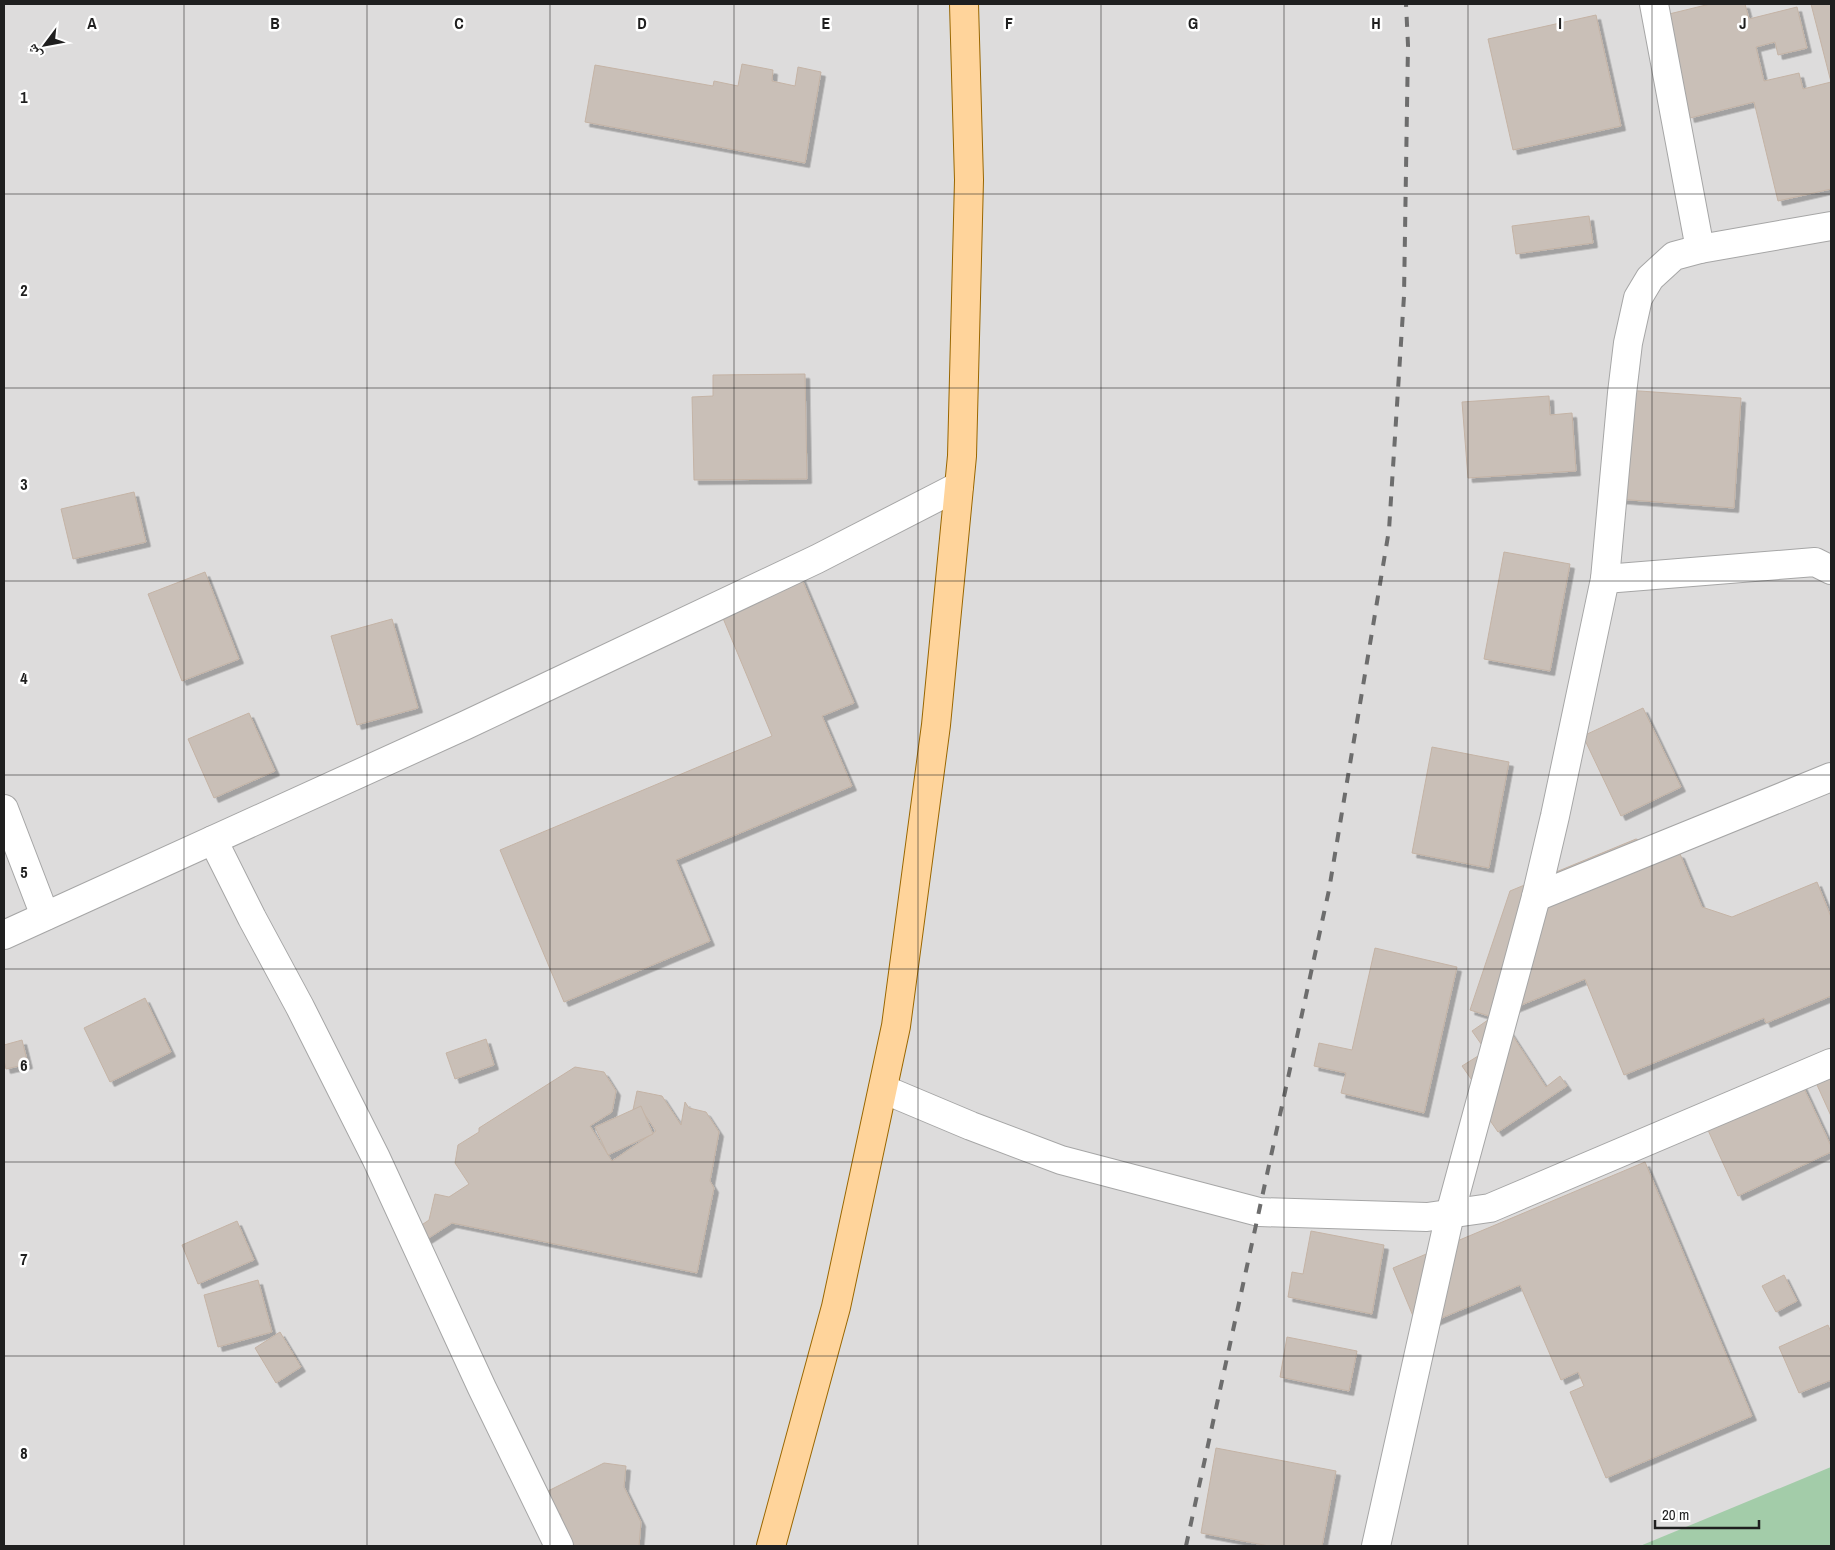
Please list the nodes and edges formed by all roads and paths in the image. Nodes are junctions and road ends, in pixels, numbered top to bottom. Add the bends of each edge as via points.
1 (964, 4) edge
2 (1654, 4) edge
3 (1831, 226) edge
4 (1700, 248) junction
5 (958, 486) junction
6 (1826, 564) edge
7 (1605, 579) junction
8 (1831, 777) edge
9 (4, 809) edge
10 (213, 840) junction
11 (1536, 897) junction
12 (45, 916) junction
13 (4, 935) edge
14 (1831, 1063) edge
15 (883, 1089) junction
16 (1450, 1214) junction
17 (559, 1546) edge
18 (771, 1546) edge
19 (1376, 1546) edge

1 - 5 main road via 969,180 962,456
2 - 4 street
3 - 4 street
4 - 7 street via 1674,256 1650,278 1638,298 1622,393
5 - 10 street via 817,559
5 - 15 main road via 936,725 896,1026
6 - 7 street
7 - 11 street
8 - 11 street
9 - 12 street
10 - 12 street
10 - 17 street via 376,1158
11 - 16 street
12 - 13 street
14 - 16 street via 1490,1208
15 - 16 street via 1061,1160 1259,1212 1390,1217
15 - 18 main road via 836,1307
16 - 19 street

